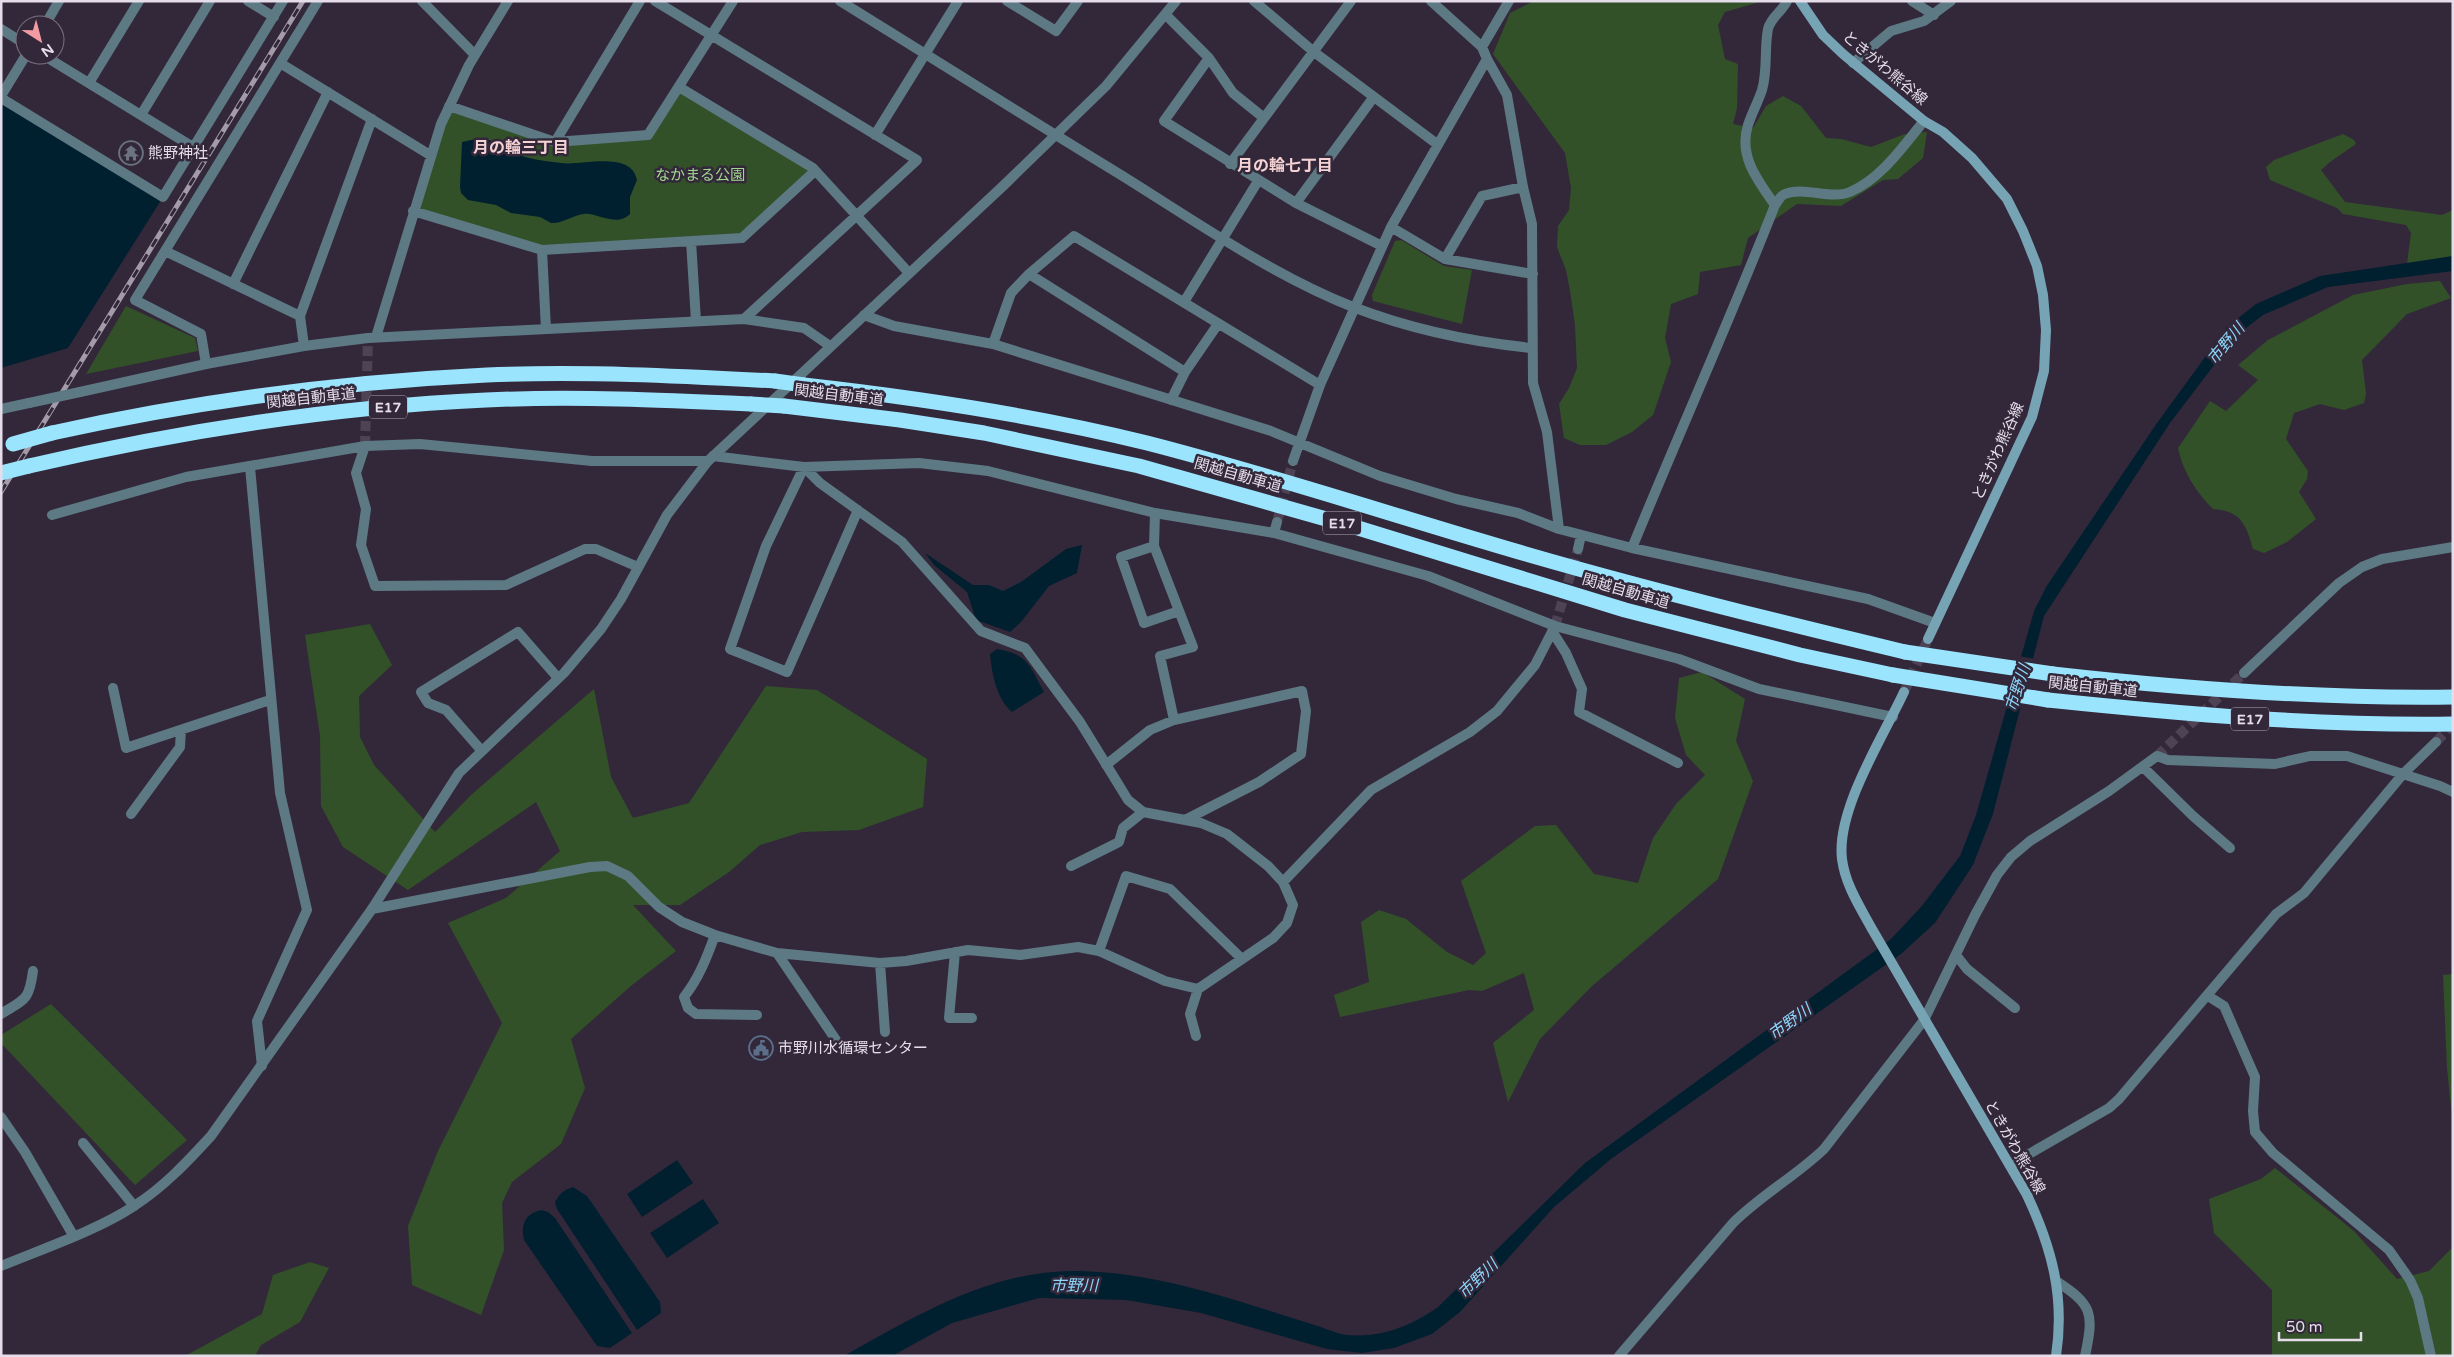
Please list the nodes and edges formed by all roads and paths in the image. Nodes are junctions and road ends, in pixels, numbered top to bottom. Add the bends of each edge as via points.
1 (60, 1) edge
2 (139, 1) edge
3 (210, 1) edge
4 (248, 1) edge
5 (283, 1) edge
6 (318, 1) edge
7 (422, 1) edge
8 (508, 1) edge
9 (640, 1) edge
10 (655, 1) edge
11 (733, 1) edge
12 (840, 1) edge
13 (958, 1) edge
14 (1007, 1) edge
15 (1078, 1) edge
16 (1176, 1) edge
17 (1254, 1) edge
18 (1352, 1) edge
19 (1431, 1) edge
20 (1510, 1) edge
21 (1787, 1) edge
22 (1800, 1) edge
23 (1912, 1) edge
24 (1951, 1) edge
25 (1265, 5) edge
26 (51, 15) edge
27 (1166, 15) junction
28 (1934, 15) junction
29 (274, 17) junction
30 (1, 29) edge
31 (712, 36) junction
32 (15, 38) edge
33 (1482, 47) junction
34 (1314, 52) junction
35 (926, 53) junction
36 (475, 55) junction
37 (1209, 58) junction
38 (1486, 59) junction
39 (280, 63) junction
40 (1854, 63) junction
41 (20, 65) edge
42 (59, 65) edge
43 (89, 83) junction
44 (679, 87) junction
45 (328, 92) junction
46 (1, 97) edge
47 (1373, 98) junction
48 (448, 106) junction
49 (141, 115) junction
50 (1264, 118) junction
51 (372, 119) junction
52 (1924, 121) junction
53 (875, 135) junction
54 (1056, 135) junction
55 (556, 142) junction
56 (1437, 144) junction
57 (193, 147) junction
58 (430, 155) junction
59 (1230, 164) junction
60 (815, 171) junction
61 (1258, 181) junction
62 (1522, 187) junction
63 (1296, 203) junction
64 (1775, 205) junction
65 (413, 211) junction
66 (857, 216) junction
67 (1391, 227) junction
68 (1223, 238) junction
69 (691, 241) junction
70 (1382, 246) junction
71 (542, 250) junction
72 (165, 251) junction
73 (1445, 259) junction
74 (909, 273) junction
75 (1030, 274) junction
76 (1532, 274) junction
77 (233, 284) junction
78 (1184, 302) junction
79 (1353, 307) junction
80 (864, 315) junction
81 (300, 316) junction
82 (744, 319) junction
83 (696, 321) junction
84 (1218, 324) junction
85 (546, 329) junction
86 (376, 337) junction
87 (993, 344) junction
88 (304, 346) junction
89 (830, 346) junction
90 (1532, 348) junction
91 (206, 364) junction
92 (1185, 372) junction
93 (1320, 385) junction
94 (1171, 400) junction
95 (1, 410) edge
96 (1298, 442) junction
97 (7, 445) edge
98 (365, 446) junction
99 (711, 458) junction
100 (1293, 461) tunnel mouth
101 (250, 467) junction
102 (804, 467) junction
103 (1, 473) edge
104 (858, 510) junction
105 (1155, 514) junction
106 (52, 515) dead end
107 (1277, 522) tunnel mouth
108 (1559, 529) junction
109 (1274, 533) junction
110 (1581, 534) junction
111 (1154, 546) junction
112 (2453, 547) edge
113 (1632, 548) junction
114 (1578, 549) tunnel mouth
115 (638, 567) junction
116 (1179, 611) junction
117 (1935, 623) junction
118 (1553, 629) junction
119 (1928, 639) tunnel mouth
120 (2244, 673) tunnel mouth
121 (558, 678) junction
122 (113, 688) dead end
123 (1904, 692) tunnel mouth
124 (2453, 697) edge
125 (270, 700) junction
126 (1893, 717) junction
127 (1174, 720) junction
128 (2453, 724) edge
129 (181, 730) junction
130 (2436, 742) tunnel mouth
131 (481, 750) junction
132 (1678, 763) dead end
133 (1106, 765) junction
134 (2143, 767) junction
135 (2403, 774) junction
136 (2453, 792) edge
137 (1143, 812) junction
138 (131, 814) dead end
139 (1185, 820) junction
140 (2230, 848) dead end
141 (1071, 866) dead end
142 (1283, 882) junction
143 (372, 909) junction
144 (715, 935) junction
145 (1099, 951) junction
146 (955, 952) junction
147 (776, 953) junction
148 (1956, 955) junction
149 (1242, 959) junction
150 (880, 963) junction
151 (33, 971) dead end
152 (1198, 988) junction
153 (2208, 996) junction
154 (2015, 1008) dead end
155 (1, 1014) edge
156 (757, 1016) dead end
157 (972, 1018) dead end
158 (1924, 1020) junction
159 (884, 1032) dead end
160 (1196, 1036) dead end
161 (836, 1040) dead end
162 (262, 1066) junction
163 (1, 1117) edge
164 (83, 1143) dead end
165 (2010, 1165) junction
166 (134, 1206) junction
167 (73, 1235) junction
168 (1, 1266) edge
169 (2056, 1281) junction
170 (1619, 1356) edge
171 (2056, 1356) edge
172 (2086, 1356) edge
173 (2431, 1356) edge

1 - 26 street
2 - 43 street
3 - 49 street
4 - 29 street
5 - 29 street
6 - 39 street
7 - 36 street
8 - 36 street
9 - 55 street
10 - 31 street
11 - 31 street
12 - 35 street
13 - 35 street
14 - 15 street via 1056,31
16 - 27 street
17 - 25 street
18 - 34 street
19 - 33 street
20 - 33 street
21 - 64 street via 1773,17 1768,29 1762,90 1747,128 1744,146 1759,183
22 - 40 main road, ときがわ熊谷線 via 1823,36
23 - 28 street
24 - 28 street
25 - 34 street
27 - 37 street
27 - 54 street via 1119,72
28 - 40 street via 1891,31
29 - 57 street
30 - 32 street
31 - 44 street
31 - 53 street
33 - 38 street
34 - 47 street
34 - 50 street
35 - 53 street
35 - 54 street
36 - 48 street
37 - 50 street via 1233,92
37 - 59 street via 1164,121
38 - 56 street
38 - 62 street via 1507,95
39 - 45 street
39 - 72 street
40 - 52 main road, ときがわ熊谷線
41 - 46 street
42 - 43 street
43 - 49 street
44 - 55 street via 648,135
44 - 60 street
45 - 51 street
45 - 77 street
46 - 57 street via 163,197
47 - 56 street
47 - 63 street
48 - 55 street
48 - 58 street
49 - 57 street
50 - 59 street
51 - 58 street
51 - 81 street
52 - 64 street via 1878,174 1858,188 1838,194 1791,192 1783,194
52 - 117 main road, ときがわ熊谷線 via 1943,132 1972,158 2007,199 2036,266 2043,294 2046,330 2044,371 2032,417
53 - 66 street via 917,160
54 - 68 street
54 - 74 street
56 - 67 street
58 - 65 street
59 - 61 street
60 - 66 street
60 - 69 street via 742,238
61 - 63 street
61 - 68 street
62 - 73 street via 1482,196
62 - 76 street via 1532,224
63 - 70 street
64 - 113 street via 1732,315
65 - 71 street
65 - 86 street
66 - 74 street
66 - 82 street
67 - 70 street
67 - 73 street
68 - 78 street
68 - 79 street via 1296,281
69 - 71 street
69 - 83 street
70 - 79 street
71 - 85 street
72 - 77 street
72 - 91 street via 135,300 202,334
73 - 76 street
74 - 80 street
75 - 78 street via 1074,236
75 - 87 street via 1011,294
75 - 92 street
76 - 90 street
77 - 81 street
78 - 84 street
79 - 90 street via 1453,336
79 - 93 street
80 - 87 street via 894,326
80 - 89 street
81 - 88 street
82 - 83 street
82 - 89 street via 804,328
83 - 85 street
84 - 92 street
84 - 93 street
85 - 86 street
86 - 88 street
87 - 94 street
88 - 91 street
89 - 99 street
90 - 108 street via 1533,383 1548,432
91 - 95 street, bridge
92 - 94 street
93 - 96 street
94 - 96 street
96 - 100 street
96 - 108 street via 1380,476 1456,499 1518,513
97 - 124 highway, 関越自動車道 / E17, bridge via 206,402 390,381 580,374 774,381 903,396 987,410 1147,444 1258,473 1643,587 1905,652 2053,674 2241,693 2364,698
98 - 99 street via 420,444 592,461
98 - 101 street
98 - 115 street via 356,473 366,509 361,545 375,586 506,585 585,549 596,549
99 - 102 street
99 - 115 street via 667,515
101 - 106 street via 186,477
101 - 125 street
102 - 104 street via 820,483
102 - 104 street via 766,546 730,649 786,672
102 - 105 street via 919,463 988,471
103 - 128 highway, 関越自動車道 / E17, bridge via 121,444 211,428 392,406 497,400 661,400 784,406 984,433 1139,466 1358,528 1625,610 1893,675 2048,700 2245,719
104 - 133 street via 902,542 981,631 1025,648 1080,722
105 - 109 street
105 - 111 street
107 - 109 street
108 - 110 street
109 - 118 street via 1428,576
110 - 113 street
110 - 114 street
111 - 116 street
111 - 116 street via 1121,558 1144,623
112 - 120 street via 2382,559 2357,570
113 - 117 street via 1868,598
115 - 121 street via 601,630
116 - 127 street via 1193,647 1160,656
117 - 119 main road, ときがわ熊谷線
118 - 126 street via 1679,659 1759,689
118 - 132 street via 1582,689 1579,712
118 - 142 street via 1535,666 1497,712 1470,732 1371,790
121 - 131 street
121 - 131 street via 518,632 420,692 428,703 446,710
122 - 129 street via 126,748
123 - 126 main road
125 - 129 street
125 - 162 street via 280,793 307,910 256,1021
126 - 158 main road, ときがわ熊谷線 via 1850,805 1842,839 1842,859 1851,889
127 - 133 street via 1150,730
127 - 139 street via 1302,691 1306,711 1301,754 1259,782
129 - 138 street via 180,747
130 - 135 street
131 - 143 street via 459,773
133 - 137 street via 1128,800
134 - 135 street via 2157,756 2168,760 2275,764 2310,756 2347,756
134 - 140 street
134 - 148 street via 2030,841 2011,857 1997,874
135 - 136 street
135 - 153 street via 2304,893 2276,914
137 - 139 street
137 - 141 street via 1123,828 1119,842
139 - 142 street via 1227,834
142 - 149 street via 1292,905 1287,923 1273,938
143 - 144 street via 607,866 628,876 659,907 682,922
143 - 162 street
144 - 147 street
144 - 156 street via 705,963 684,997 688,1008 696,1014
145 - 146 street via 1078,947 1020,955 968,950
145 - 149 street via 1126,876 1170,889
145 - 152 street via 1165,981
146 - 150 street via 906,962
146 - 157 street via 949,1018
147 - 150 street
147 - 161 street
148 - 154 street
148 - 158 street
149 - 152 street
150 - 159 street
151 - 155 street via 26,999
152 - 160 street via 1190,1014
153 - 165 street via 2109,1108
153 - 173 street via 2224,1006 2255,1078 2255,1132 2273,1153 2388,1250 2410,1280 2418,1298
158 - 165 main road, ときがわ熊谷線
158 - 170 street via 1824,1149 1807,1166 1752,1204 1733,1222
162 - 166 street via 211,1136 180,1169
163 - 167 street
164 - 166 street
165 - 169 main road, ときがわ熊谷線 via 2042,1227
166 - 167 street
167 - 168 street
169 - 171 main road, ときがわ熊谷線 via 2060,1330
169 - 172 street via 2080,1297 2089,1313

